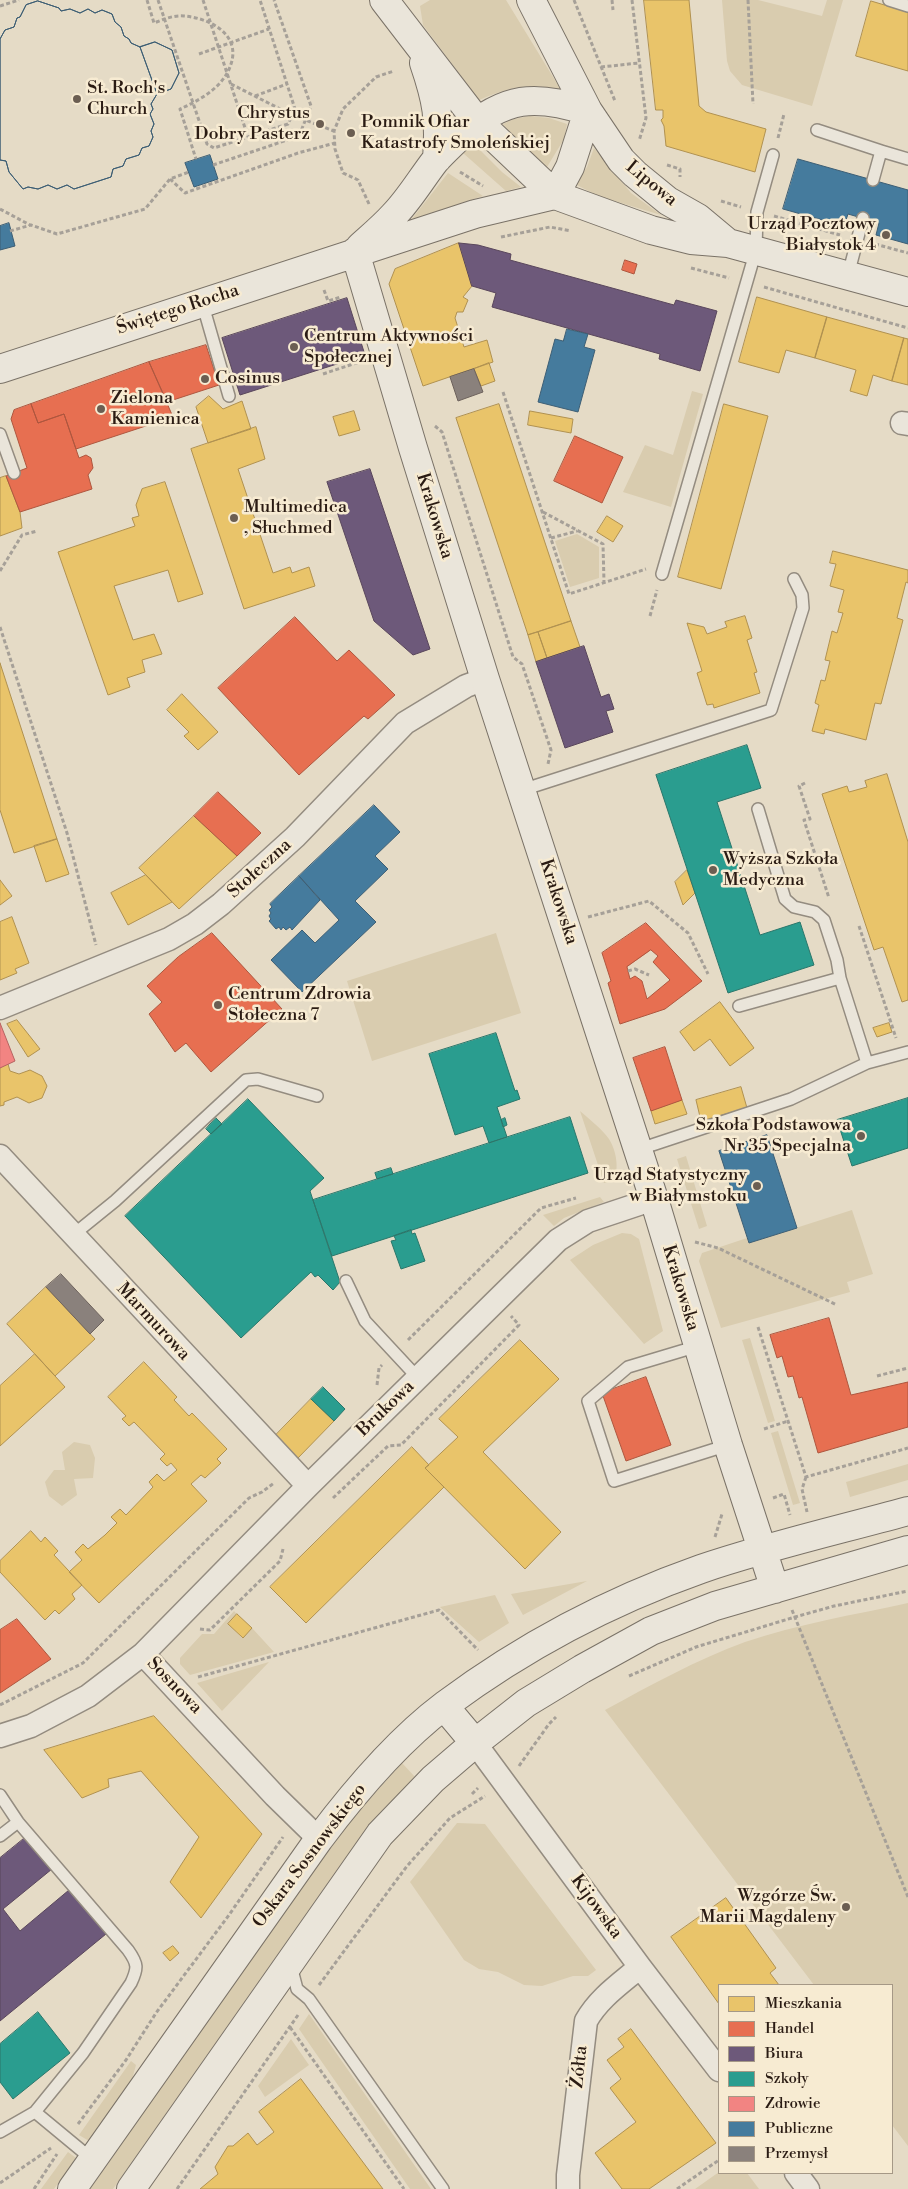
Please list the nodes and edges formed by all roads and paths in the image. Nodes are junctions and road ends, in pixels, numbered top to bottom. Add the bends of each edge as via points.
1 (19, 0) edge
2 (147, 0) edge
3 (158, 0) edge
4 (203, 0) edge
5 (209, 0) edge
6 (260, 0) edge
7 (274, 0) edge
8 (384, 0) edge
9 (531, 0) edge
10 (574, 0) edge
11 (612, 0) edge
12 (632, 0) edge
13 (748, 0) edge
14 (889, 0) edge
15 (0, 6) edge
16 (908, 6) edge
17 (206, 7) junction
18 (613, 10) dead end
19 (164, 19) junction
20 (210, 22) junction
21 (269, 29) junction
22 (231, 42) junction
23 (219, 46) junction
24 (419, 48) junction
25 (199, 54) dead end
26 (639, 63) junction
27 (601, 67) junction
28 (394, 71) dead end
29 (227, 72) junction
30 (231, 84) junction
31 (287, 84) junction
32 (254, 96) junction
33 (193, 103) junction
34 (753, 104) dead end
35 (617, 107) dead end
36 (588, 111) junction
37 (784, 114) dead end
38 (292, 115) junction
39 (477, 121) junction
40 (817, 130) dead end
41 (334, 131) junction
42 (248, 137) junction
43 (402, 141) dead end
44 (336, 143) junction
45 (638, 143) dead end
46 (881, 150) junction
47 (773, 155) joint
48 (196, 159) dead end
49 (437, 159) junction
50 (908, 159) edge
51 (214, 164) dead end
52 (189, 172) dead end
53 (170, 179) junction
54 (873, 180) dead end
55 (555, 195) junction
56 (369, 204) dead end
57 (501, 207) junction
58 (0, 209) edge
59 (757, 212) junction
60 (863, 218) dead end
61 (31, 225) junction
62 (10, 231) dead end
63 (511, 236) dead end
64 (857, 239) junction
65 (728, 243) junction
66 (756, 250) junction
67 (355, 252) junction
68 (908, 253) edge
69 (848, 275) junction
70 (908, 292) edge
71 (202, 302) junction
72 (366, 360) dead end
73 (0, 369) edge
74 (323, 374) dead end
75 (504, 392) dead end
76 (229, 396) dead end
77 (0, 434) edge
78 (14, 473) dead end
79 (542, 512) junction
80 (37, 531) dead end
81 (577, 531) junction
82 (551, 538) junction
83 (0, 572) edge
84 (662, 574) junction
85 (794, 578) dead end
86 (604, 582) junction
87 (650, 616) dead end
88 (0, 626) edge
89 (485, 679) junction
90 (805, 783) dead end
91 (522, 790) junction
92 (758, 809) dead end
93 (830, 901) dead end
94 (585, 918) dead end
95 (859, 926) dead end
96 (98, 953) dead end
97 (628, 971) dead end
98 (708, 974) dead end
99 (649, 975) dead end
100 (840, 978) junction
101 (739, 1006) dead end
102 (0, 1008) edge
103 (905, 1052) edge
104 (867, 1063) junction
105 (317, 1096) dead end
106 (637, 1150) junction
107 (0, 1156) edge
108 (585, 1196) dead end
109 (654, 1200) junction
110 (73, 1235) junction
111 (695, 1242) dead end
112 (346, 1281) dead end
113 (837, 1305) dead end
114 (506, 1311) dead end
115 (758, 1327) dead end
116 (698, 1346) junction
117 (394, 1353) junction
118 (908, 1368) edge
119 (877, 1376) dead end
120 (418, 1378) junction
121 (376, 1390) dead end
122 (788, 1421) junction
123 (764, 1429) dead end
124 (728, 1445) junction
125 (908, 1448) edge
126 (806, 1477) junction
127 (274, 1483) dead end
128 (308, 1486) junction
129 (327, 1504) dead end
130 (720, 1505) dead end
131 (908, 1511) edge
132 (808, 1513) dead end
133 (722, 1514) dead end
134 (287, 1544) dead end
135 (908, 1550) edge
136 (763, 1552) junction
137 (908, 1591) edge
138 (783, 1598) junction
139 (795, 1617) junction
140 (197, 1629) dead end
141 (479, 1651) dead end
142 (143, 1654) junction
143 (197, 1678) dead end
144 (624, 1678) dead end
145 (0, 1704) edge
146 (444, 1706) junction
147 (558, 1716) dead end
148 (0, 1736) edge
149 (475, 1743) junction
150 (504, 1781) junction
151 (0, 1795) edge
152 (479, 1800) dead end
153 (18, 1822) junction
154 (288, 1830) dead end
155 (0, 1836) edge
156 (319, 1839) junction
157 (908, 1897) edge
158 (290, 1965) junction
159 (640, 1968) junction
160 (290, 2027) dead end
161 (718, 2069) edge
162 (35, 2112) junction
163 (0, 2132) edge
164 (67, 2138) junction
165 (93, 2160) junction
166 (718, 2161) edge
167 (797, 2174) edge
168 (0, 2183) edge
169 (34, 2189) edge
170 (72, 2189) edge
171 (131, 2189) edge
172 (404, 2189) edge
173 (443, 2189) edge
174 (568, 2189) edge
175 (677, 2189) edge
176 (808, 2189) edge

1 - 15 path
2 - 19 path via 154,23
3 - 19 path
4 - 17 path
5 - 17 path
6 - 21 path
7 - 51 path via 311,106 299,136
8 - 24 street
9 - 36 street, Lipowa
10 - 27 path
11 - 18 path
12 - 26 path
13 - 34 path
14 - 16 lane
17 - 20 path
19 - 20 path via 184,16
19 - 33 path
20 - 22 path via 221,29
20 - 23 path
21 - 22 path
21 - 31 path
22 - 23 path
22 - 29 path via 233,54
23 - 25 path
23 - 29 path
24 - 39 street
24 - 49 street via 437,107
26 - 27 path
26 - 45 path via 646,118
27 - 35 path
28 - 41 path via 376,76 343,109
29 - 30 path
29 - 33 path via 217,86
30 - 32 path
30 - 42 path
31 - 32 path
31 - 38 path via 295,109
32 - 38 path
33 - 42 path via 207,144 214,148
33 - 48 path via 180,109
36 - 39 street, Świętego Rocha via 538,100 516,102 493,110
36 - 55 street via 570,167
36 - 65 street, Lipowa via 635,174
37 - 47 path
38 - 41 path
38 - 42 path via 288,124
39 - 49 street, Świętego Rocha
39 - 55 street
40 - 46 lane
41 - 44 path
43 - 49 path via 422,148
44 - 53 path via 298,153 185,194
44 - 56 path via 343,173 358,180
46 - 50 lane
46 - 54 lane
47 - 59 lane
49 - 57 path via 497,195
49 - 67 street, Świętego Rocha via 394,215
52 - 53 path
53 - 61 path via 145,209 58,234
55 - 57 street, Świętego Rocha
55 - 65 street, Lipowa via 651,230 691,240
57 - 63 path
57 - 67 street, Świętego Rocha
58 - 61 path
59 - 64 path
59 - 66 lane
60 - 64 lane
61 - 62 path
64 - 68 path
64 - 69 lane
65 - 66 street, Lipowa
66 - 69 street, Lipowa
66 - 84 lane
67 - 71 street, Świętego Rocha
67 - 89 street, Krakowska
69 - 70 street, Lipowa
71 - 73 street, Świętego Rocha
71 - 76 lane
72 - 74 path
75 - 79 path
77 - 78 lane
79 - 81 path
79 - 82 path
80 - 83 path via 22,535
81 - 82 path
81 - 86 path via 603,544
82 - 86 path via 569,594
84 - 86 path via 645,569
84 - 87 path
85 - 91 lane via 802,595 803,608 771,710
88 - 96 path via 67,833
89 - 91 street, Krakowska
89 - 102 street, Stołeczna via 466,686 405,723 296,837 195,924 160,943
90 - 93 path via 799,786 810,819 804,820
91 - 106 street, Krakowska
92 - 100 lane via 785,899 794,906 815,912 824,920
94 - 98 path via 649,901 688,933
95 - 103 path
97 - 99 path via 635,969
100 - 101 lane
100 - 104 lane
103 - 104 lane
104 - 106 lane via 792,1099
105 - 110 lane via 258,1079 246,1080 115,1201
106 - 109 street, Krakowska
107 - 110 street, Marmurowa
108 - 117 path via 542,1208
109 - 116 street, Krakowska
109 - 120 street, Brukowa via 588,1221 558,1240
110 - 128 street, Marmurowa
111 - 113 path via 718,1248
112 - 117 lane via 365,1321
114 - 129 path via 519,1325 401,1445 388,1446
115 - 122 path
116 - 124 street, Krakowska
116 - 124 lane via 628,1367 588,1401 614,1481
117 - 120 lane
117 - 121 path via 379,1368
118 - 119 path
120 - 128 street, Brukowa
122 - 123 path
122 - 126 path
124 - 136 street, Krakowska
125 - 126 path
126 - 132 path via 802,1490
127 - 145 path via 248,1498 82,1663
128 - 142 street, Brukowa
130 - 133 path
131 - 136 street, Oskara Sosnowskiego
134 - 140 path via 281,1551 280,1560 210,1630
135 - 138 street
136 - 138 street, Krakowska
136 - 146 street, Oskara Sosnowskiego via 701,1570 605,1609 517,1656
137 - 139 path
138 - 139 path
138 - 149 street via 715,1606 651,1631 526,1704
139 - 144 path via 696,1647
139 - 157 path
141 - 143 path via 439,1610
142 - 148 street, Sosnowa via 88,1696 31,1726
142 - 156 street, Sosnowa
146 - 149 street
146 - 156 street, Oskara Sosnowskiego via 374,1772
147 - 150 path via 519,1767
149 - 150 street, Kijowska
149 - 158 street via 433,1779 380,1834
150 - 152 path
150 - 159 street, Kijowska
151 - 153 lane
153 - 155 lane
153 - 162 lane via 128,1950 137,1971 83,2053
154 - 164 path
156 - 165 street, Oskara Sosnowskiego
158 - 171 street
158 - 173 lane via 298,1989 309,1999
159 - 161 street, Kijowska
159 - 174 street, Żółta via 603,1998 586,2021
160 - 172 path
162 - 163 lane
162 - 164 lane
164 - 165 lane
164 - 168 path
164 - 169 path
165 - 170 street, Oskara Sosnowskiego
166 - 175 path
167 - 176 street

